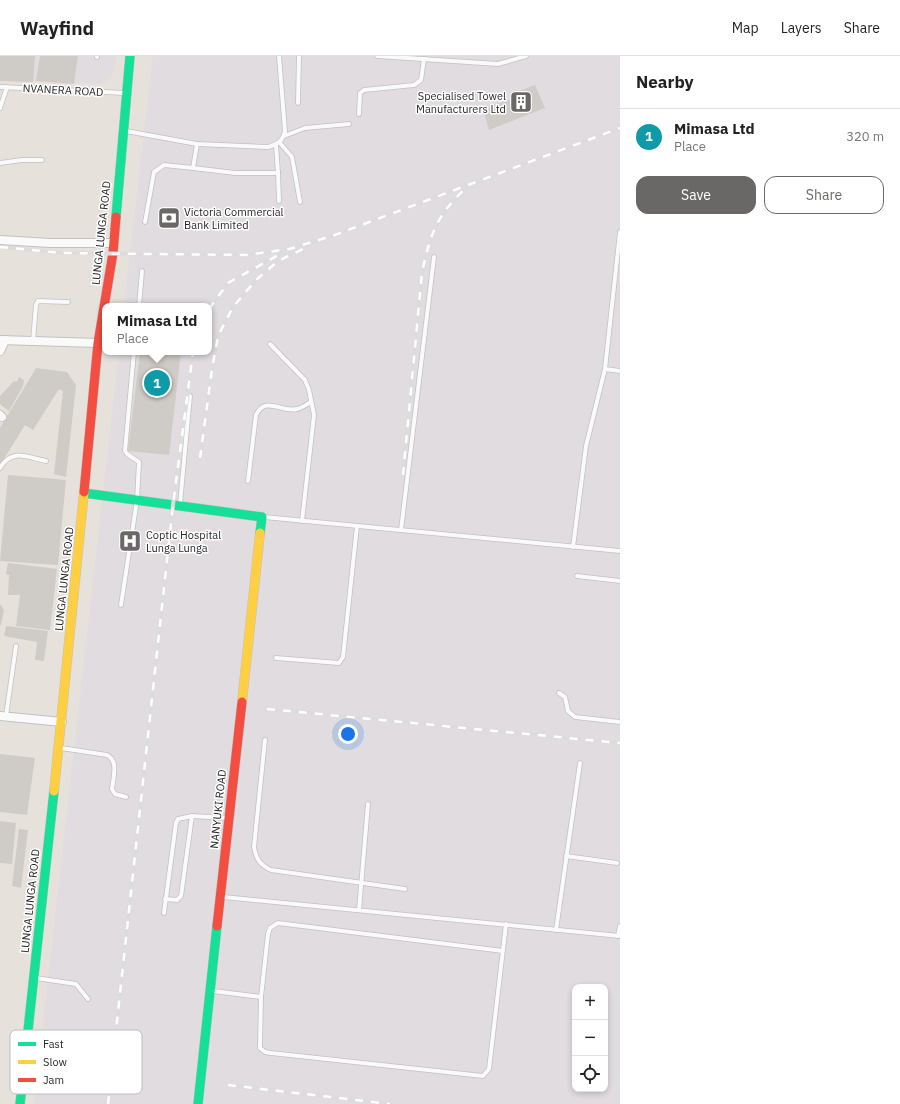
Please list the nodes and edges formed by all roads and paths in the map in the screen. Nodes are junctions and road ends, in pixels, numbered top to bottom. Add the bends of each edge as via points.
1 (130, 56) edge
2 (279, 56) edge
3 (299, 56) edge
4 (377, 56) edge
5 (526, 56) edge
6 (424, 59) junction
7 (0, 87) edge
8 (7, 87) junction
9 (126, 93) junction
10 (298, 103) dead end
11 (0, 108) edge
12 (359, 114) dead end
13 (349, 124) dead end
14 (123, 130) junction
15 (284, 136) junction
16 (197, 144) junction
17 (278, 144) junction
18 (42, 160) dead end
19 (0, 163) edge
20 (193, 168) junction
21 (278, 174) junction
22 (279, 201) dead end
23 (300, 202) dead end
24 (145, 222) dead end
25 (620, 232) edge
26 (0, 240) edge
27 (113, 243) junction
28 (434, 258) dead end
29 (142, 272) dead end
30 (68, 302) dead end
31 (105, 303) edge
32 (139, 303) edge
33 (102, 319) edge
34 (3, 340) edge
35 (33, 341) junction
36 (98, 343) junction
37 (270, 344) dead end
38 (0, 350) edge
39 (134, 355) edge
40 (605, 369) junction
41 (620, 371) edge
42 (190, 396) dead end
43 (311, 402) junction
44 (46, 461) dead end
45 (0, 468) edge
46 (248, 481) dead end
47 (84, 493) junction
48 (137, 500) junction
49 (180, 506) junction
50 (262, 517) junction
51 (302, 521) junction
52 (357, 526) junction
53 (401, 530) junction
54 (573, 546) junction
55 (620, 551) edge
56 (578, 576) dead end
57 (620, 581) edge
58 (122, 605) dead end
59 (16, 646) dead end
60 (276, 658) dead end
61 (559, 693) dead end
62 (3, 716) edge
63 (62, 722) junction
64 (620, 722) edge
65 (265, 740) dead end
66 (59, 748) junction
67 (580, 763) dead end
68 (126, 797) dead end
69 (368, 804) dead end
70 (192, 816) junction
71 (229, 818) junction
72 (566, 856) junction
73 (617, 863) dead end
74 (361, 883) junction
75 (405, 889) dead end
76 (221, 896) junction
77 (165, 899) junction
78 (359, 910) junction
79 (164, 912) dead end
80 (506, 924) junction
81 (620, 926) edge
82 (556, 930) junction
83 (619, 936) edge
84 (503, 951) junction
85 (33, 978) junction
86 (210, 991) junction
87 (261, 997) junction
88 (88, 999) dead end
89 (27, 1030) edge
90 (21, 1094) edge
91 (20, 1104) edge
92 (198, 1104) edge

1 - 9 main road, LUNGA LUNGA ROAD
2 - 15 lane
3 - 10 lane
4 - 6 lane
5 - 6 lane via 498,64
6 - 12 lane via 421,80 414,85 364,90 360,93
7 - 8 lane, NVANERA ROAD
8 - 9 lane, NVANERA ROAD
8 - 11 lane
9 - 14 main road, LUNGA LUNGA ROAD
13 - 15 lane via 305,128
14 - 16 lane
14 - 27 main road, LUNGA LUNGA ROAD
15 - 17 lane
16 - 17 lane via 268,147
16 - 20 lane
17 - 21 lane
17 - 23 lane via 292,157
18 - 19 lane
20 - 21 lane via 235,173
20 - 24 lane via 164,165 154,172
21 - 22 lane
25 - 40 lane
26 - 27 street
27 - 31 main road, LUNGA LUNGA ROAD
28 - 53 lane
29 - 32 lane
30 - 35 lane via 38,301
33 - 36 main road, LUNGA LUNGA ROAD
34 - 35 street
34 - 38 street
35 - 36 street
36 - 47 main road, LUNGA LUNGA ROAD
37 - 43 lane via 305,380
39 - 48 lane via 125,451 139,462
40 - 41 lane
40 - 54 lane via 586,446
42 - 49 lane
43 - 46 lane via 296,409 265,405 260,408 256,415
43 - 51 lane via 314,415
44 - 45 lane via 11,456 5,459
47 - 48 main road
47 - 63 main road, LUNGA LUNGA ROAD
48 - 49 main road
48 - 58 lane
49 - 50 main road
50 - 51 lane
50 - 71 main road, NANYUKI ROAD
51 - 52 lane
52 - 53 lane
52 - 60 lane via 343,658 339,663
53 - 54 lane
54 - 55 lane
56 - 57 lane
59 - 62 lane
61 - 64 lane via 566,697 568,711 574,717
62 - 63 street
63 - 66 main road, LUNGA LUNGA ROAD
65 - 74 lane via 254,847 255,855 262,866 271,870
66 - 68 lane via 107,754 112,757 112,789 115,794
66 - 85 main road, LUNGA LUNGA ROAD
67 - 72 lane
69 - 74 lane
70 - 71 lane
70 - 77 lane via 182,817 176,823
70 - 77 lane via 181,896 177,900
71 - 76 main road, NANYUKI ROAD
72 - 73 lane
72 - 82 lane
74 - 75 lane
74 - 78 lane
76 - 78 lane
76 - 86 main road, NANYUKI ROAD
77 - 79 lane
78 - 80 lane
80 - 82 lane
80 - 84 lane
81 - 83 lane
82 - 83 lane
84 - 87 lane via 278,923 270,928 268,934
84 - 87 lane via 489,1069 483,1076 265,1052 260,1048
85 - 88 lane via 76,984
85 - 89 main road, LUNGA LUNGA ROAD
86 - 87 lane
86 - 92 main road, NANYUKI ROAD
90 - 91 main road, LUNGA LUNGA ROAD

